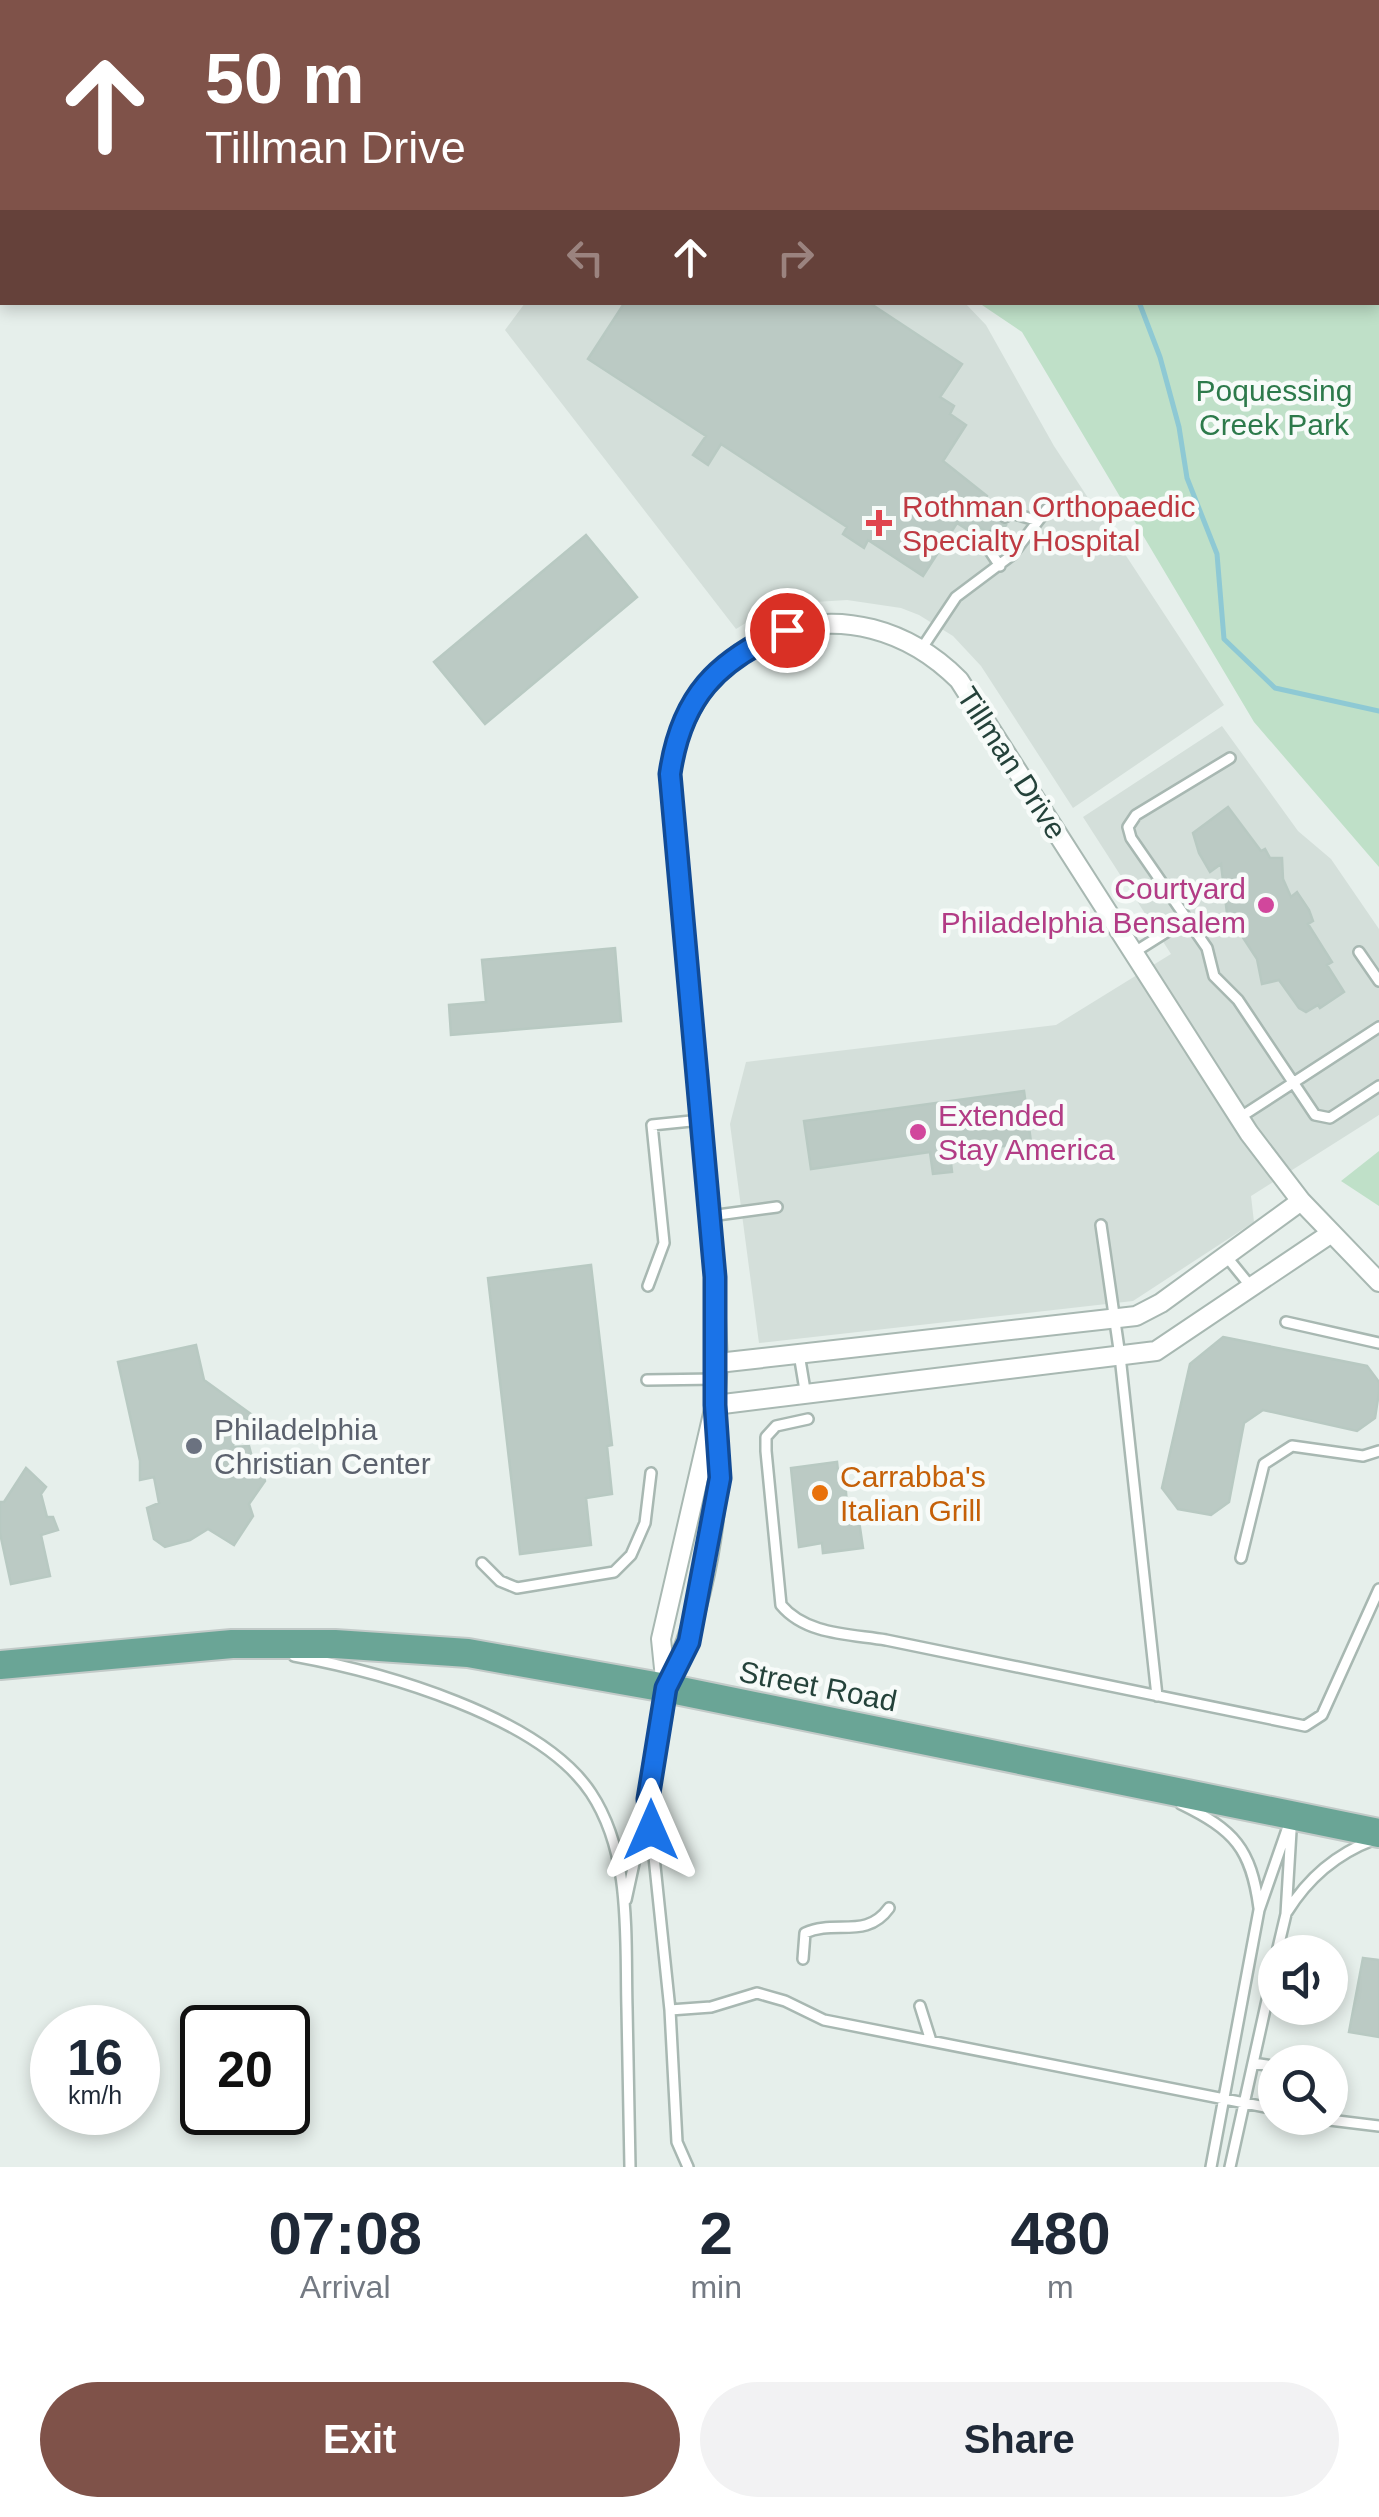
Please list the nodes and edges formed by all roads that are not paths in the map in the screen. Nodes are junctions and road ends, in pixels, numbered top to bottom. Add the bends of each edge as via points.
1 (1047, 510) dead end
2 (1005, 518) dead end
3 (1035, 520) junction
4 (994, 536) dead end
5 (1000, 566) junction
6 (922, 648) junction
7 (1230, 758) dead end
8 (1187, 919) junction
9 (1359, 952) dead end
10 (1133, 953) junction
11 (1379, 981) edge
12 (1379, 1027) edge
13 (1292, 1083) junction
14 (1379, 1086) edge
15 (1238, 1118) junction
16 (701, 1120) junction
17 (1301, 1201) junction
18 (777, 1207) dead end
19 (710, 1216) junction
20 (1101, 1225) dead end
21 (1330, 1234) junction
22 (1226, 1256) junction
23 (1379, 1282) edge
24 (648, 1286) dead end
25 (1252, 1288) junction
26 (1114, 1320) junction
27 (1286, 1322) dead end
28 (1379, 1343) edge
29 (799, 1354) junction
30 (1120, 1356) junction
31 (717, 1371) junction
32 (647, 1380) dead end
33 (806, 1398) junction
34 (715, 1405) junction
35 (808, 1419) dead end
36 (1379, 1451) edge
37 (651, 1473) dead end
38 (1242, 1558) dead end
39 (482, 1564) dead end
40 (1379, 1589) edge
41 (232, 1644) junction
42 (0, 1665) edge
43 (666, 1688) junction
44 (1157, 1696) junction
45 (1144, 1785) junction
46 (648, 1799) junction
47 (1292, 1816) junction
48 (1379, 1836) edge
49 (624, 1908) junction
50 (888, 1908) dead end
51 (1259, 1910) junction
52 (1286, 1914) junction
53 (1282, 1935) edge
54 (803, 1959) dead end
55 (920, 2006) dead end
56 (670, 2010) junction
57 (1261, 2025) edge
58 (931, 2041) junction
59 (1253, 2063) junction
60 (1258, 2064) edge
61 (1222, 2099) junction
62 (1243, 2102) junction
63 (1258, 2105) edge
64 (1348, 2122) edge
65 (1379, 2126) edge
66 (630, 2167) edge
67 (688, 2167) edge
68 (1210, 2167) edge
69 (1230, 2167) edge

1 - 3 lane
2 - 3 lane via 1012,513
3 - 5 lane
4 - 5 lane via 988,548
5 - 6 lane via 956,598
6 - 10 street, Tillman Drive via 970,696
6 - 16 street, Tillman Drive via 855,625 787,630 733,658 684,717 674,744 670,803
7 - 8 lane via 1136,815 1128,827
8 - 10 lane
8 - 13 lane via 1214,976 1238,1000
9 - 11 lane
10 - 15 street, Tillman Drive
12 - 13 lane
13 - 14 lane via 1324,1119
13 - 15 lane
15 - 17 street, Tillman Drive
16 - 19 street, Tillman Drive
16 - 24 lane via 652,1125 664,1243
17 - 21 street, Tillman Drive
17 - 22 street
18 - 19 lane
19 - 31 street, Tillman Drive
20 - 26 lane
21 - 23 street, Tillman Drive
21 - 25 street
22 - 25 lane
22 - 26 street via 1150,1310
25 - 30 street via 1170,1344
26 - 29 street
26 - 30 lane
27 - 28 lane
29 - 31 street
29 - 33 lane
30 - 33 street
30 - 44 lane
31 - 32 lane
31 - 34 street, Tillman Drive
33 - 34 street
34 - 43 street, Tillman Drive via 662,1638
34 - 43 street, Tillman Drive via 718,1493 689,1642
35 - 44 lane via 776,1426 766,1436 781,1605 793,1619
36 - 38 lane via 1363,1456 1292,1446 1264,1464
37 - 39 lane via 645,1522 631,1555 614,1572 517,1588
40 - 44 lane via 1315,1723
41 - 42 main road, Street Road
41 - 43 main road, Street Road via 454,1652
41 - 49 lane via 335,1663 525,1733 592,1794 612,1837
43 - 45 main road, Street Road
43 - 46 lane
45 - 47 main road, Street Road
45 - 51 lane via 1208,1818 1240,1844 1256,1881
46 - 49 lane
46 - 56 lane
47 - 48 main road, Street Road
47 - 51 lane
47 - 52 lane
48 - 52 lane via 1326,1866
49 - 66 lane
50 - 54 lane via 864,1928 805,1933
51 - 61 lane
52 - 53 lane
55 - 58 lane
56 - 58 lane via 757,1993 824,2020
56 - 67 lane via 677,2142
57 - 59 lane
58 - 61 lane
59 - 60 lane
59 - 62 lane
61 - 62 lane
61 - 68 lane
62 - 63 lane
62 - 69 lane
64 - 65 lane

